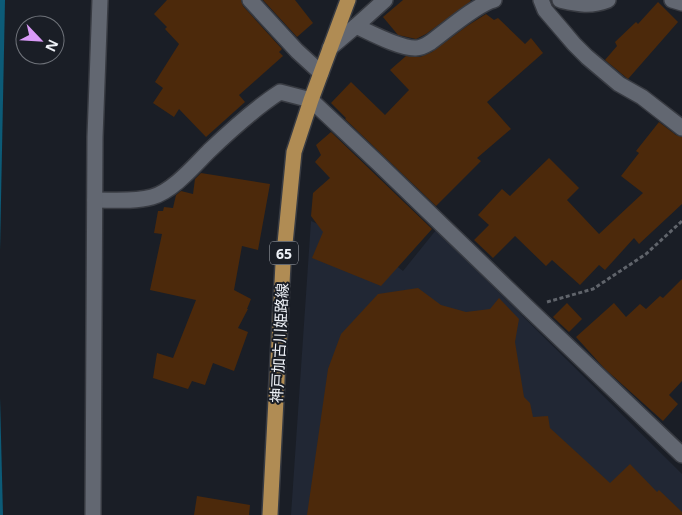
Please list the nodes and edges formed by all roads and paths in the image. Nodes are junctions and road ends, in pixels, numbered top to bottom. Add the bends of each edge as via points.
1 (100, 0) edge
2 (250, 0) edge
3 (348, 0) edge
4 (385, 0) edge
5 (494, 0) edge
6 (541, 0) edge
7 (560, 0) edge
8 (608, 0) edge
9 (672, 0) edge
10 (682, 3) edge
11 (356, 26) junction
12 (330, 48) junction
13 (321, 73) junction
14 (311, 100) junction
15 (682, 128) edge
16 (95, 200) junction
17 (682, 221) edge
18 (528, 308) junction
19 (682, 455) edge
20 (93, 515) edge
21 (270, 515) edge

1 - 16 street
2 - 13 street
3 - 12 main road, 神戸加古川姫路線 / 65
4 - 11 street
5 - 11 street via 425,46 417,48
6 - 15 street via 545,10 587,57
7 - 8 street via 582,5
9 - 10 street
11 - 12 street
12 - 13 main road, 神戸加古川姫路線 / 65
13 - 14 main road, 神戸加古川姫路線 / 65
14 - 16 street via 280,92 173,186 154,196
14 - 18 street
14 - 21 main road, 神戸加古川姫路線 / 65 via 294,152 283,264
16 - 20 street
17 - 18 path via 646,254 593,289
18 - 19 street

